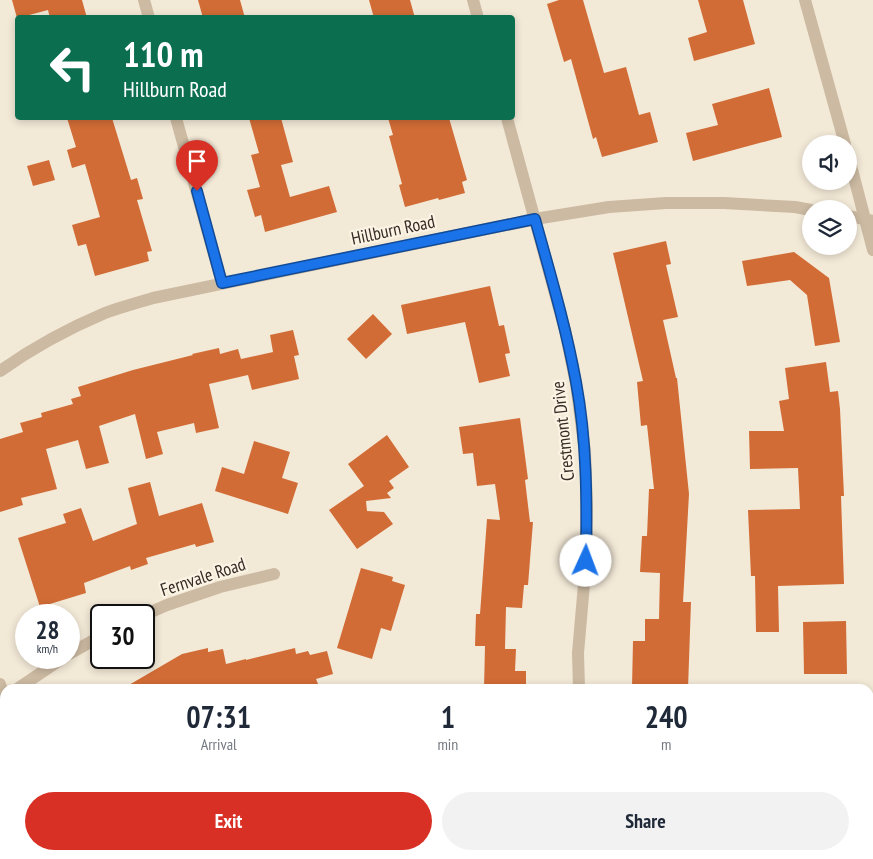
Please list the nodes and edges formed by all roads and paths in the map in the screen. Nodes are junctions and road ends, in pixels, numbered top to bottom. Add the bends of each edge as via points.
1 (144, 0) edge
2 (473, 0) edge
3 (805, 0) edge
4 (147, 15) edge
5 (477, 15) edge
6 (177, 120) edge
7 (508, 120) edge
8 (842, 135) edge
9 (857, 183) edge
10 (802, 209) edge
11 (535, 219) junction
12 (869, 220) edge
13 (873, 250) edge
14 (222, 283) junction
15 (0, 371) edge
16 (274, 574) dead end
17 (155, 611) edge
18 (47, 669) edge
19 (24, 684) edge
20 (579, 684) edge

1 - 4 street
2 - 5 street
3 - 8 street
6 - 14 street
7 - 11 street, Crestmont Drive
9 - 12 street
10 - 11 street, Hillburn Road via 724,202 666,203 609,207
11 - 14 street, Hillburn Road
11 - 20 street, Crestmont Drive via 565,330 585,452 586,561 578,653
12 - 13 street
14 - 15 street, Hillburn Road via 153,298 107,313 63,332
16 - 17 street, Fernvale Road via 220,587
18 - 19 street

